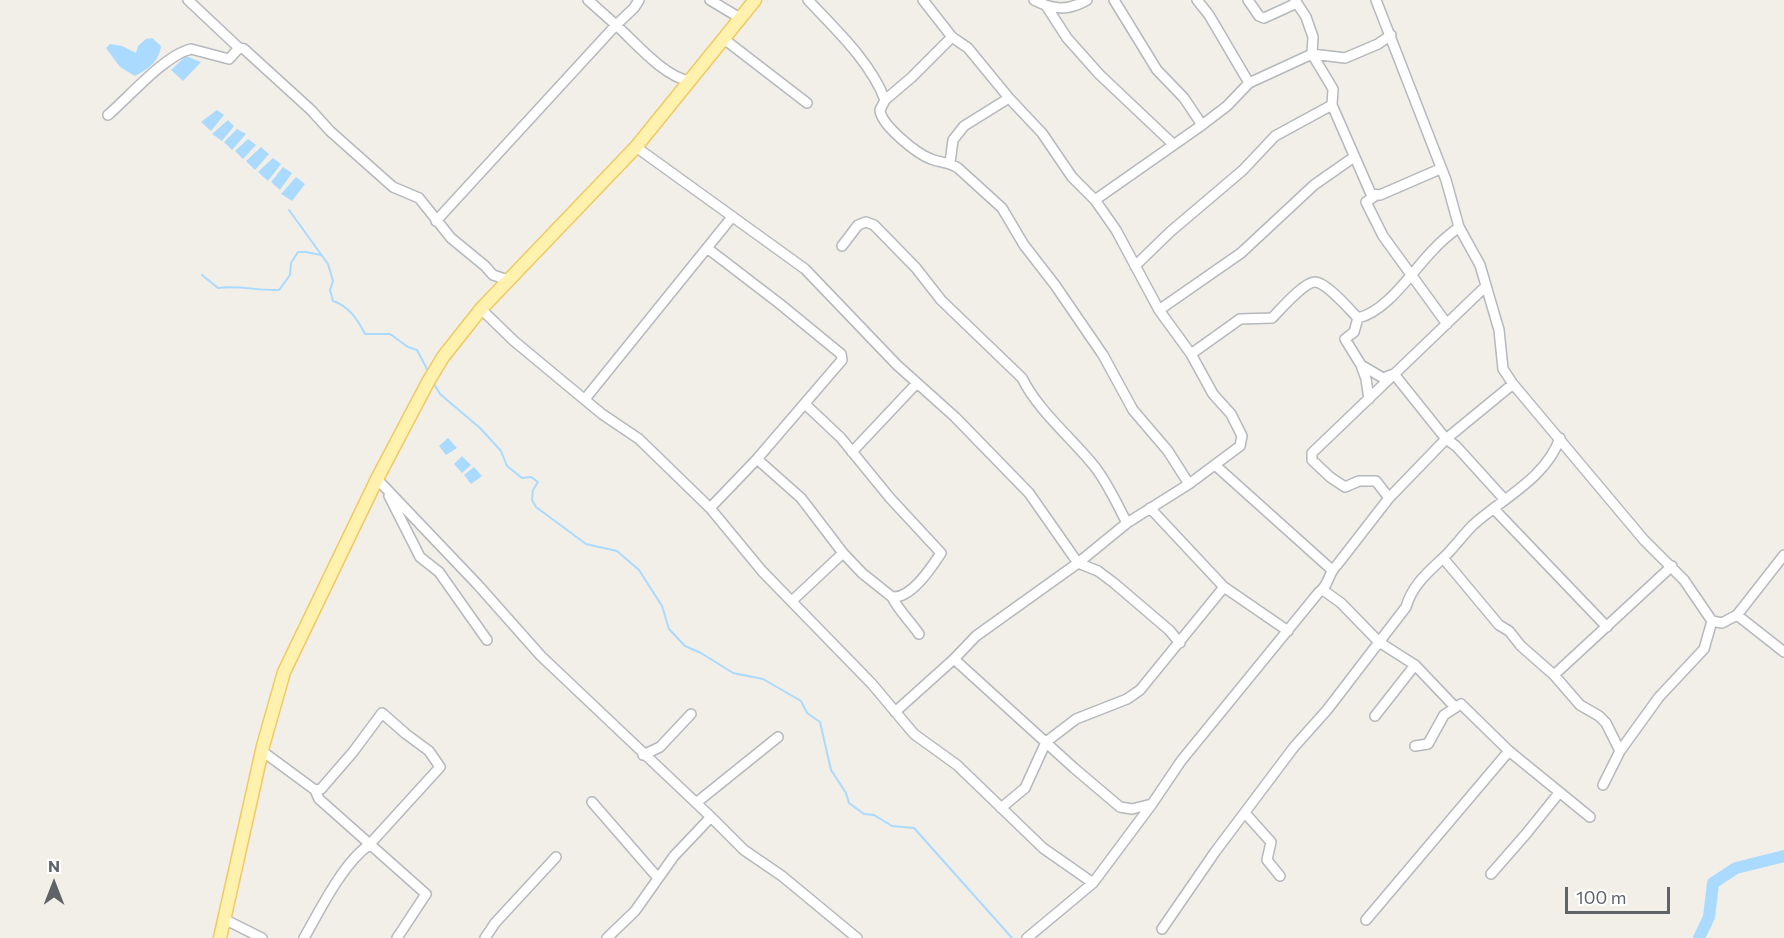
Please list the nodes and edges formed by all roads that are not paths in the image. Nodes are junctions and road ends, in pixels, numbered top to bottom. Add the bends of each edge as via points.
1 (188, 0) edge
2 (588, 0) edge
3 (639, 0) edge
4 (710, 0) edge
5 (755, 0) edge
6 (808, 0) edge
7 (923, 0) edge
8 (1034, 0) edge
9 (1087, 0) edge
10 (1197, 0) edge
11 (1248, 0) edge
12 (1376, 0) edge
13 (1296, 1) edge
14 (1120, 2) edge
15 (1047, 7) junction
16 (741, 18) junction
17 (616, 25) junction
18 (1390, 34) junction
19 (952, 37) junction
20 (724, 39) junction
21 (239, 48) junction
22 (1312, 54) junction
23 (690, 81) junction
24 (1249, 83) junction
25 (1009, 98) junction
26 (885, 100) junction
27 (807, 103) dead end
28 (1332, 105) junction
29 (108, 116) dead end
30 (1202, 125) junction
31 (1174, 145) junction
32 (636, 147) junction
33 (1354, 157) junction
34 (950, 163) junction
35 (1440, 169) junction
36 (1375, 196) junction
37 (1095, 200) junction
38 (732, 217) junction
39 (436, 221) junction
40 (1459, 227) junction
41 (842, 246) dead end
42 (707, 248) junction
43 (1135, 266) junction
44 (1412, 274) junction
45 (493, 276) junction
46 (508, 280) junction
47 (1486, 286) junction
48 (494, 294) junction
49 (481, 309) junction
50 (1159, 310) junction
51 (1358, 318) junction
52 (1447, 324) junction
53 (1191, 354) junction
54 (1361, 365) junction
55 (1394, 374) junction
56 (917, 382) junction
57 (1513, 384) junction
58 (585, 399) junction
59 (1369, 399) junction
60 (805, 404) junction
61 (1560, 438) junction
62 (1446, 440) junction
63 (852, 452) junction
64 (757, 459) junction
65 (1215, 465) junction
66 (382, 484) junction
67 (1189, 484) junction
68 (1389, 498) junction
69 (1505, 500) junction
70 (710, 508) junction
71 (1150, 508) junction
72 (1494, 509) junction
73 (1126, 523) junction
74 (843, 553) junction
75 (1784, 555) edge
76 (1443, 558) junction
77 (1078, 563) junction
78 (1672, 566) junction
79 (1332, 570) junction
80 (1224, 587) junction
81 (1323, 590) junction
82 (892, 597) junction
83 (793, 600) junction
84 (1737, 615) junction
85 (1712, 621) junction
86 (1607, 627) junction
87 (1288, 631) junction
88 (919, 634) dead end
89 (487, 640) dead end
90 (1379, 642) junction
91 (1180, 643) junction
92 (1784, 652) edge
93 (954, 658) junction
94 (1415, 665) junction
95 (1554, 675) junction
96 (1455, 707) junction
97 (895, 712) junction
98 (691, 714) dead end
99 (1375, 716) dead end
100 (778, 737) dead end
101 (1046, 742) junction
102 (1415, 746) dead end
103 (262, 751) junction
104 (1509, 751) junction
105 (1620, 751) junction
106 (643, 755) junction
107 (1603, 784) dead end
108 (315, 790) junction
109 (1559, 793) junction
110 (592, 802) dead end
111 (696, 802) junction
112 (1152, 804) junction
113 (1001, 808) junction
114 (1245, 813) junction
115 (711, 818) junction
116 (1590, 818) dead end
117 (369, 845) junction
118 (556, 857) dead end
119 (1491, 874) dead end
120 (1280, 876) dead end
121 (658, 878) junction
122 (1094, 883) junction
123 (224, 919) junction
124 (1366, 920) dead end
125 (1162, 929) dead end
126 (219, 938) edge
127 (262, 938) edge
128 (304, 938) edge
129 (397, 938) edge
130 (484, 938) edge
131 (607, 938) edge
132 (857, 938) edge
133 (1027, 938) edge

1 - 21 street
2 - 17 street
3 - 17 street
4 - 16 street
5 - 16 main road
6 - 26 street via 852,48
7 - 19 street
8 - 15 street
9 - 15 street via 1060,10
10 - 24 street
11 - 13 street via 1264,18
12 - 18 street
13 - 22 street via 1306,17
14 - 30 street via 1157,70 1184,98
15 - 31 street via 1099,75
16 - 20 main road
17 - 23 street via 679,80
17 - 39 street
18 - 22 street via 1378,44 1345,58
18 - 35 street
19 - 25 street via 968,48
19 - 26 street
20 - 23 main road
20 - 27 street
21 - 29 street via 229,59 191,49 185,51 170,59
21 - 39 street via 393,187 419,198
22 - 24 street
22 - 28 street via 1333,89
23 - 32 main road
24 - 30 street
25 - 34 street via 964,126 953,140
25 - 37 street
26 - 34 street via 880,116 904,141 930,159
28 - 33 street
28 - 43 street via 1275,136 1243,170
30 - 31 street
31 - 37 street
32 - 38 street
32 - 46 main road
33 - 36 street
33 - 50 street via 1314,185 1241,253
34 - 67 street via 1002,208 1024,245 1104,355 1133,410 1168,451
35 - 36 street
35 - 40 street
36 - 44 street via 1366,202 1383,236
37 - 43 street
38 - 42 street
38 - 56 street via 805,269
39 - 45 street
40 - 44 street
40 - 47 street via 1480,265
41 - 73 street via 858,225 874,225 941,300 1022,378 1034,398 1102,476
42 - 58 street
42 - 60 street via 841,354 839,365
43 - 50 street
44 - 51 street via 1386,301
44 - 52 street
45 - 46 street
45 - 48 street
46 - 48 main road
47 - 52 street
47 - 57 street via 1499,330 1503,369
48 - 49 main road
49 - 58 street
49 - 66 main road via 443,357
50 - 53 street
51 - 53 street via 1325,286 1312,283 1272,318 1240,319
51 - 54 street via 1354,332 1345,339
52 - 55 street
53 - 65 street via 1242,436 1240,446
54 - 55 street via 1383,378
54 - 59 street
55 - 59 street
55 - 62 street
56 - 63 street
56 - 77 street via 1029,493
57 - 61 street
57 - 62 street
58 - 70 street via 639,439
59 - 68 street via 1312,453 1312,460 1345,487 1359,481 1377,481
60 - 63 street
60 - 64 street
61 - 69 street via 1551,457
61 - 78 street via 1644,540
62 - 68 street
62 - 69 street
63 - 82 street via 941,553 905,594
64 - 70 street
64 - 74 street via 801,498
65 - 67 street
65 - 79 street
66 - 89 street via 420,557 439,572
66 - 103 main road via 284,672
66 - 106 street via 541,656
67 - 71 street
68 - 79 street
69 - 72 street
70 - 83 street via 762,571
71 - 73 street
71 - 80 street
72 - 76 street via 1473,525
72 - 86 street
73 - 77 street
74 - 82 street
74 - 83 street
75 - 84 street
76 - 90 street via 1422,578
76 - 95 street via 1499,625
77 - 91 street via 1114,583
77 - 93 street via 976,636
78 - 85 street
78 - 86 street
79 - 81 street
80 - 87 street
80 - 91 street
81 - 87 street
81 - 90 street
82 - 88 street
83 - 97 street
84 - 85 street via 1722,623
84 - 92 street
85 - 105 street via 1704,649 1659,697
86 - 95 street
87 - 112 street via 1181,761
90 - 94 street
90 - 114 street via 1328,710 1289,745
91 - 101 street via 1140,690 1076,719
93 - 97 street
93 - 101 street
94 - 96 street
94 - 99 street
95 - 105 street via 1580,705 1606,723
96 - 102 street via 1444,715 1428,744
96 - 104 street via 1461,704
97 - 113 street via 914,734 957,765
98 - 106 street via 660,747
100 - 111 street
101 - 112 street via 1120,807 1132,809
101 - 113 street via 1025,788
103 - 108 street
103 - 123 main road
104 - 109 street
104 - 124 street
105 - 107 street
106 - 111 street
108 - 117 street via 319,799
108 - 117 street via 321,789 342,765 382,713 429,751 440,767
109 - 116 street
109 - 119 street
110 - 121 street
111 - 115 street
112 - 122 street
113 - 122 street via 1043,848
114 - 120 street via 1271,842 1267,860
114 - 125 street
115 - 121 street
115 - 132 street via 744,850
117 - 128 street via 358,852
117 - 129 street via 426,894
118 - 130 street
121 - 131 street via 635,911
122 - 133 street
123 - 126 main road
123 - 127 street

